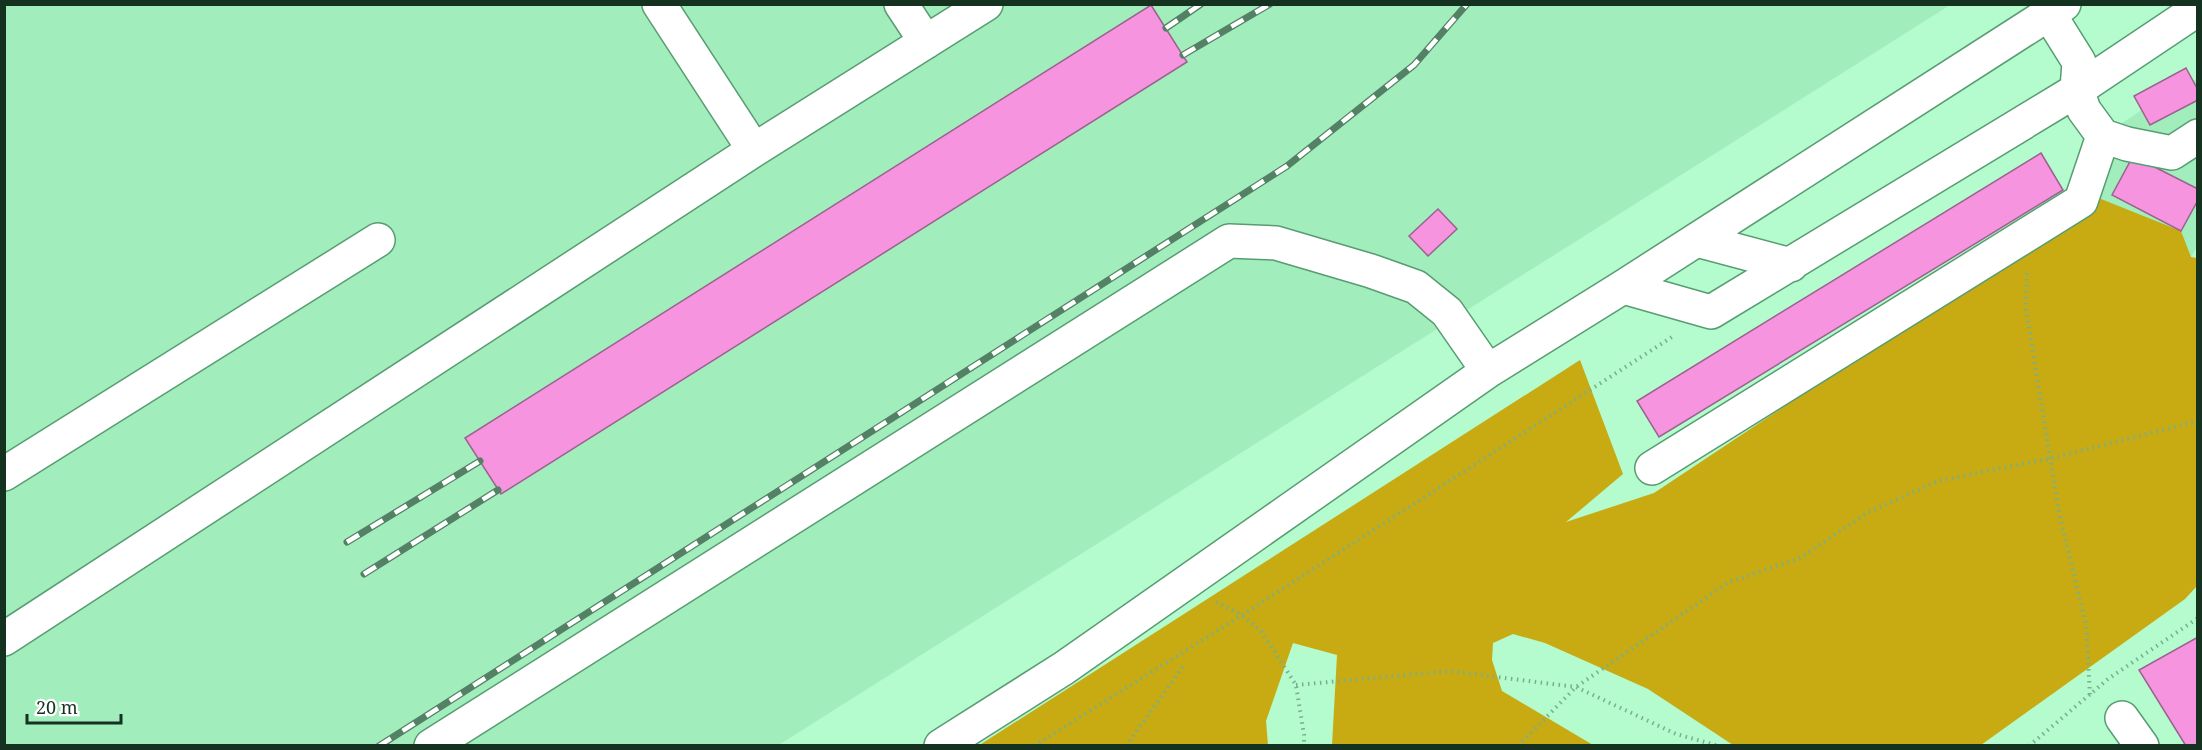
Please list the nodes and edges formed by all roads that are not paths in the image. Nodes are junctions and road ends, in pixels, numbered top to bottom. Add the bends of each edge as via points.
1 (659, 4) edge
2 (902, 4) edge
3 (986, 4) edge
4 (2056, 9) edge
5 (2194, 20) edge
6 (926, 42) junction
7 (2077, 90) junction
8 (2103, 136) junction
9 (2198, 136) edge
10 (754, 150) junction
11 (378, 240) dead end
12 (1697, 240) junction
13 (1791, 265) junction
14 (1623, 287) junction
15 (1488, 371) junction
16 (1652, 468) dead end
17 (4, 474) edge
18 (4, 639) edge
19 (2122, 718) dead end
20 (431, 746) edge
21 (941, 746) edge
22 (2142, 746) edge

1 - 10 street
2 - 6 street
3 - 6 street
4 - 7 street via 2079,62
4 - 12 street
5 - 7 street
6 - 10 street
7 - 8 street via 2084,110
7 - 13 street
8 - 9 street via 2172,153
8 - 16 street via 2080,201
10 - 18 street
11 - 17 street
12 - 13 street
12 - 14 street
13 - 14 street via 1711,312
14 - 15 street
15 - 20 street via 1447,312 1416,287 1276,243 1228,241
15 - 21 street via 1064,668
19 - 22 street

